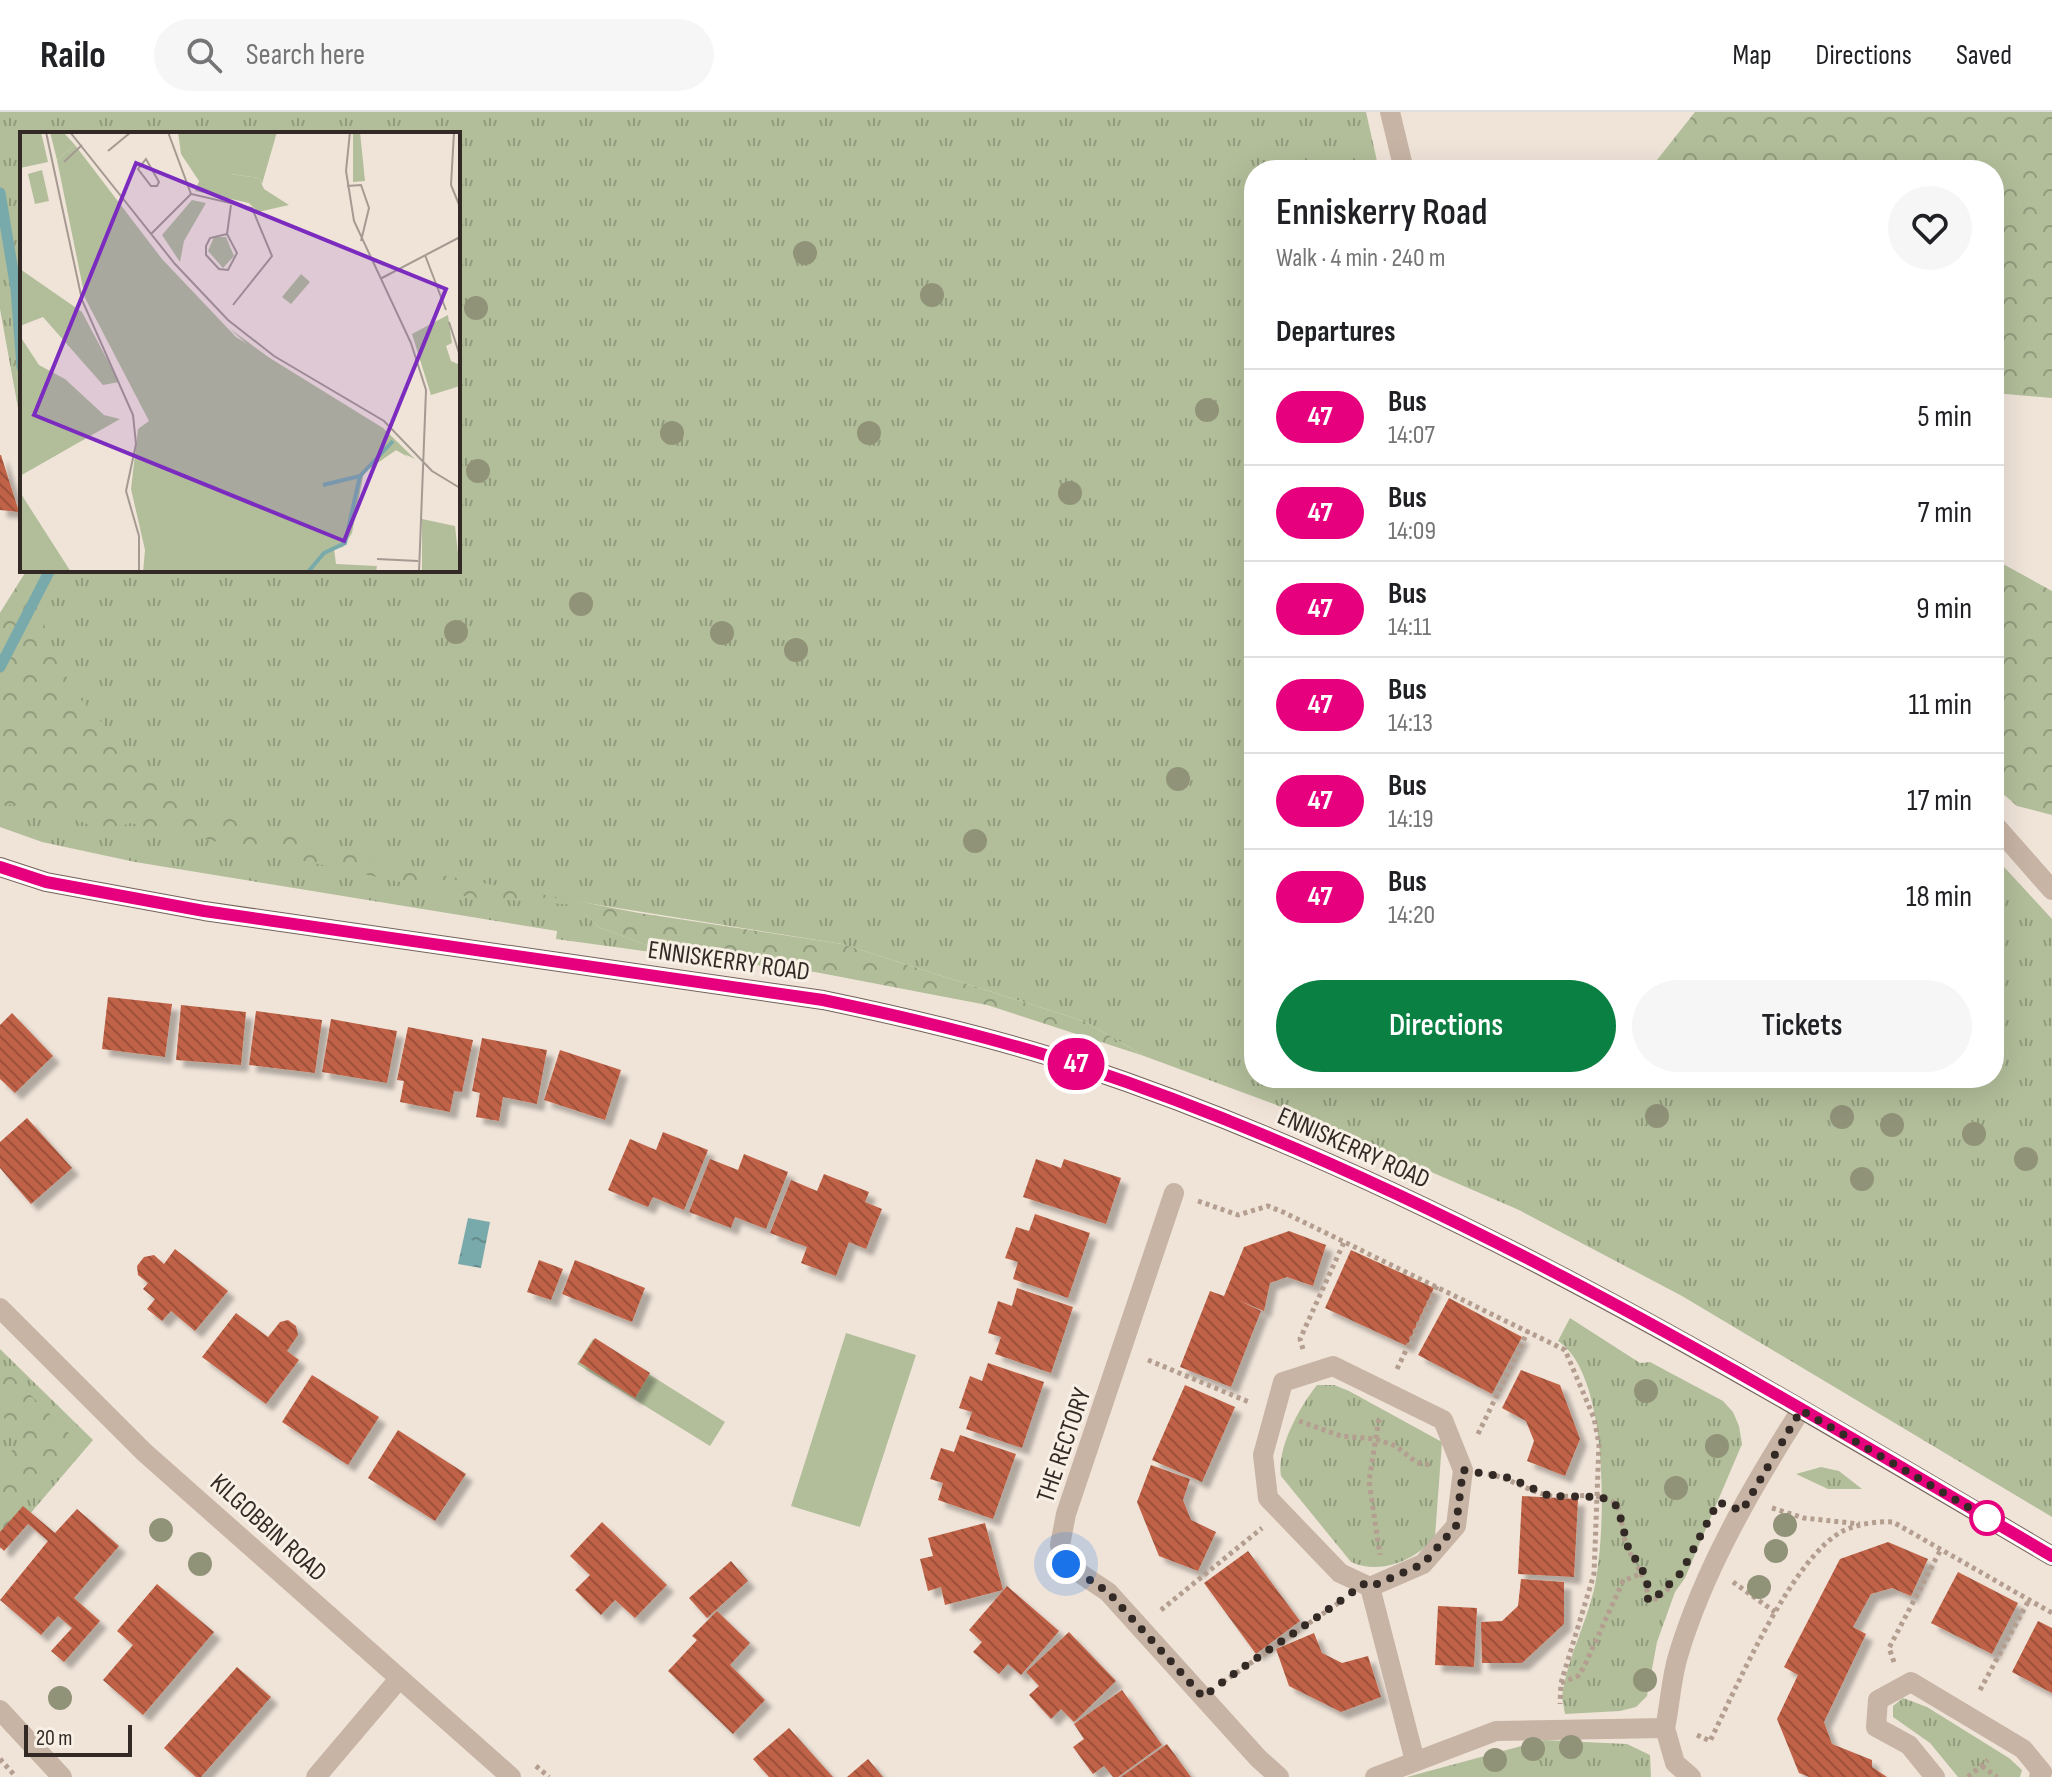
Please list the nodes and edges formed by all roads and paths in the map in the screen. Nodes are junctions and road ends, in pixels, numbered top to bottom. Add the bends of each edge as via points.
1 (1390, 112) edge
2 (1402, 160) edge
3 (2004, 835) edge
4 (0, 867) edge
5 (2052, 890) edge
6 (1174, 1193) joint
7 (1345, 1240) junction
8 (1437, 1286) junction
9 (0, 1308) edge
10 (1528, 1331) junction
11 (1122, 1349) junction
12 (1311, 1373) junction
13 (1385, 1393) junction
14 (1801, 1410) junction
15 (1275, 1413) junction
16 (1375, 1439) junction
17 (1453, 1444) junction
18 (1463, 1470) junction
19 (1750, 1496) junction
20 (1597, 1497) junction
21 (1281, 1512) junction
22 (1866, 1524) junction
23 (1941, 1549) junction
24 (2052, 1556) edge
25 (1711, 1571) junction
26 (1642, 1573) junction
27 (1681, 1573) dead end
28 (1373, 1583) junction
29 (2029, 1600) junction
30 (1775, 1612) junction
31 (2052, 1613) edge
32 (1139, 1627) junction
33 (399, 1679) junction
34 (1561, 1683) junction
35 (1903, 1687) junction
36 (1203, 1697) junction
37 (0, 1710) edge
38 (1967, 1715) junction
39 (1666, 1725) junction
40 (1565, 1733) junction
41 (0, 1759) edge
42 (1415, 1761) junction
43 (1982, 1766) dead end
44 (16, 1777) edge
45 (62, 1777) edge
46 (316, 1777) edge
47 (511, 1777) edge
48 (1279, 1777) edge
49 (1375, 1777) edge
50 (1691, 1777) edge
51 (1935, 1777) edge
52 (1997, 1777) edge
53 (2039, 1777) edge

1 - 2 street
3 - 5 street
4 - 14 main road, ENNISKERRY ROAD via 46,882 204,911 823,1000 1013,1045 1206,1111 1349,1172 1597,1294
6 - 7 path via 1238,1215 1268,1206
6 - 11 street, THE RECTORY
7 - 8 path
7 - 12 path via 1300,1339
8 - 10 path
8 - 13 path
9 - 33 street, KILGOBBIN ROAD via 144,1452
10 - 17 path via 1479,1434
10 - 20 path via 1565,1350 1574,1367 1596,1431
11 - 15 path
11 - 32 street, THE RECTORY via 1060,1545 1066,1564 1108,1592
12 - 13 street via 1333,1366
12 - 15 street via 1283,1382
13 - 16 path
13 - 17 street via 1443,1420
14 - 19 street
14 - 24 main road, ENNISKERRY ROAD
15 - 16 path via 1341,1436
15 - 21 street via 1263,1455 1268,1498
16 - 18 path via 1396,1446 1417,1463
16 - 28 path via 1369,1481
17 - 18 street
18 - 20 path via 1510,1478 1549,1496
18 - 28 street via 1456,1526 1423,1564
19 - 22 path via 1804,1518
19 - 25 street
20 - 26 path via 1618,1508 1624,1537
20 - 34 path via 1594,1574
21 - 28 street via 1340,1573
21 - 32 path
22 - 23 path via 1893,1522
22 - 30 path via 1832,1539
23 - 29 path
23 - 35 path via 1889,1648
25 - 30 path
25 - 39 street via 1677,1659
26 - 27 path via 1652,1601
26 - 34 path via 1623,1581 1584,1667
28 - 36 path via 1242,1666
28 - 42 street
29 - 31 path
29 - 38 path
30 - 39 path via 1710,1741
32 - 36 street, THE RECTORY
33 - 46 street
33 - 47 street, KILGOBBIN ROAD
34 - 40 path
35 - 38 street via 1911,1682
35 - 51 street via 1878,1700 1876,1727 1909,1745
36 - 48 street, THE RECTORY
37 - 45 street
38 - 53 street via 2023,1749 2042,1772
39 - 40 street
39 - 50 street via 1675,1763
40 - 42 street via 1496,1731
41 - 44 path
42 - 49 street
43 - 52 path

